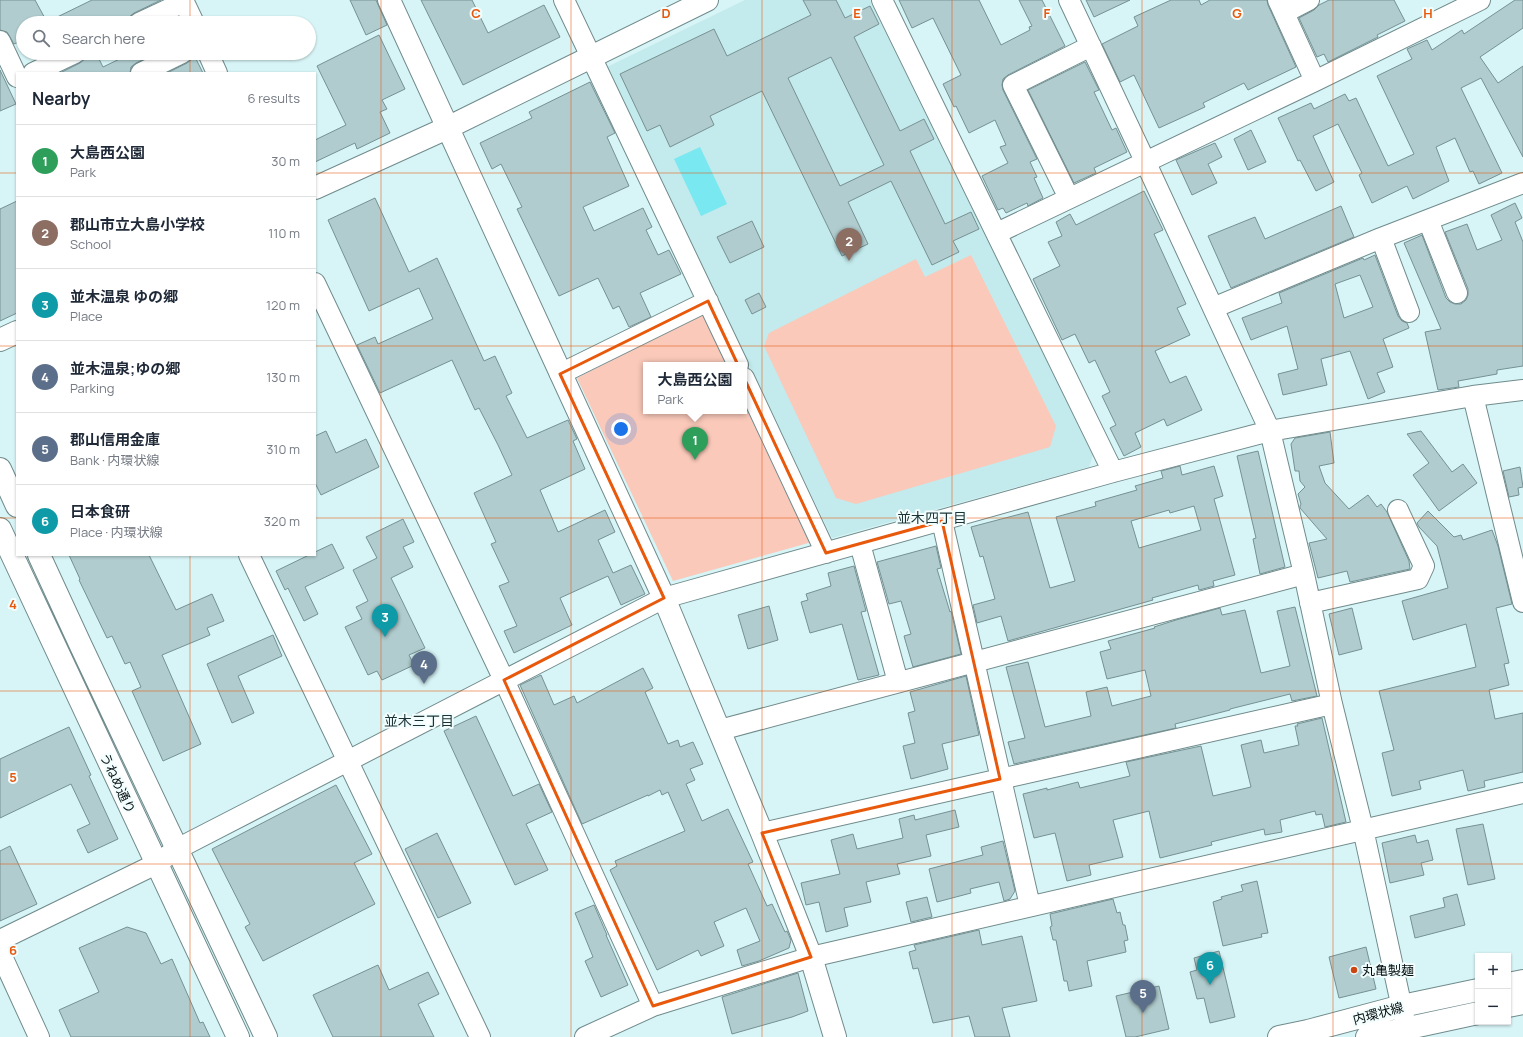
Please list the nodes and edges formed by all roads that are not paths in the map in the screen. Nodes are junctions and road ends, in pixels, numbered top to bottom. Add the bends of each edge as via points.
1 (389, 0) edge
2 (564, 0) edge
3 (707, 0) edge
4 (882, 0) edge
5 (1069, 0) edge
6 (1309, 0) edge
7 (1480, 0) edge
8 (184, 1) edge
9 (1281, 6) edge
10 (153, 16) edge
11 (191, 16) edge
12 (0, 41) edge
13 (1090, 46) junction
14 (591, 56) junction
15 (60, 60) edge
16 (168, 60) edge
17 (211, 60) edge
18 (34, 72) edge
19 (143, 72) edge
20 (217, 72) edge
21 (16, 75) edge
22 (1315, 81) junction
23 (447, 128) junction
24 (1145, 161) junction
25 (1523, 183) edge
26 (316, 188) edge
27 (1069, 198) junction
28 (1428, 220) junction
29 (997, 233) junction
30 (1381, 238) junction
31 (316, 285) edge
32 (1457, 293) dead end
33 (708, 301) junction
34 (1213, 308) junction
35 (1409, 312) dead end
36 (16, 332) edge
37 (0, 340) edge
38 (737, 362) edge
39 (560, 374) junction
40 (747, 384) edge
41 (1523, 390) edge
42 (1473, 396) junction
43 (1270, 431) junction
44 (0, 469) edge
45 (1113, 472) junction
46 (16, 504) edge
47 (1398, 510) dead end
48 (942, 520) junction
49 (0, 529) edge
50 (860, 544) junction
51 (1518, 552) edge
52 (826, 553) junction
53 (39, 556) edge
54 (249, 556) edge
55 (1304, 574) junction
56 (664, 598) junction
57 (1523, 602) edge
58 (1310, 603) junction
59 (975, 662) junction
60 (504, 680) junction
61 (898, 682) junction
62 (1332, 704) junction
63 (720, 730) junction
64 (348, 762) junction
65 (1000, 779) junction
66 (1523, 793) edge
67 (1362, 829) junction
68 (762, 833) junction
69 (177, 849) junction
70 (156, 864) junction
71 (1030, 906) junction
72 (0, 940) edge
73 (0, 952) edge
74 (811, 957) junction
75 (1523, 981) edge
76 (1511, 983) edge
77 (1475, 991) edge
78 (1523, 1002) edge
79 (1511, 1005) edge
80 (653, 1006) junction
81 (1402, 1006) junction
82 (1475, 1014) edge
83 (1407, 1033) edge
84 (40, 1037) edge
85 (238, 1037) edge
86 (266, 1037) edge
87 (480, 1037) edge
88 (585, 1037) edge
89 (835, 1037) edge
90 (1279, 1037) edge
91 (1368, 1037) edge

1 - 23 street
2 - 14 street
3 - 14 street
4 - 29 street
5 - 13 street
6 - 9 street
7 - 22 street
8 - 10 street
8 - 11 street
9 - 22 street
12 - 21 street
13 - 24 street
13 - 27 street via 1013,85
14 - 23 street
14 - 33 street
15 - 18 street
16 - 19 street
17 - 20 street
22 - 24 street
23 - 26 street
23 - 39 street
24 - 27 street
24 - 34 street
25 - 28 street
27 - 29 street
28 - 30 street
28 - 32 street
29 - 45 street
30 - 34 street
30 - 35 street
31 - 60 street
33 - 38 street
33 - 39 street
34 - 43 street
36 - 37 street
39 - 56 street
40 - 52 street
41 - 42 street
42 - 43 street
42 - 51 street
43 - 45 street
43 - 55 street
44 - 46 street
45 - 48 street
47 - 58 street via 1424,566 1418,579
48 - 50 street
48 - 59 street
49 - 70 street, うねめ通り
50 - 52 street
50 - 61 street
51 - 57 street
52 - 56 street
53 - 69 street, うねめ通り
54 - 64 street
55 - 58 street
55 - 59 street
56 - 60 street
56 - 63 street
58 - 62 street
59 - 61 street
59 - 65 street
60 - 64 street
60 - 80 street
61 - 63 street
62 - 65 street
62 - 67 street
63 - 68 street
64 - 69 street
64 - 87 street
65 - 68 street
65 - 71 street
66 - 67 street
67 - 71 street
67 - 81 street
68 - 74 street
69 - 70 street
69 - 86 street, うねめ通り
70 - 72 street
70 - 85 street, うねめ通り
71 - 74 street
73 - 84 street
74 - 80 street
74 - 89 street
75 - 76 street
77 - 81 street, 内環状線
78 - 79 street
80 - 88 street
81 - 83 street
81 - 90 street, 内環状線
82 - 83 street, 内環状線
83 - 91 street, 内環状線

